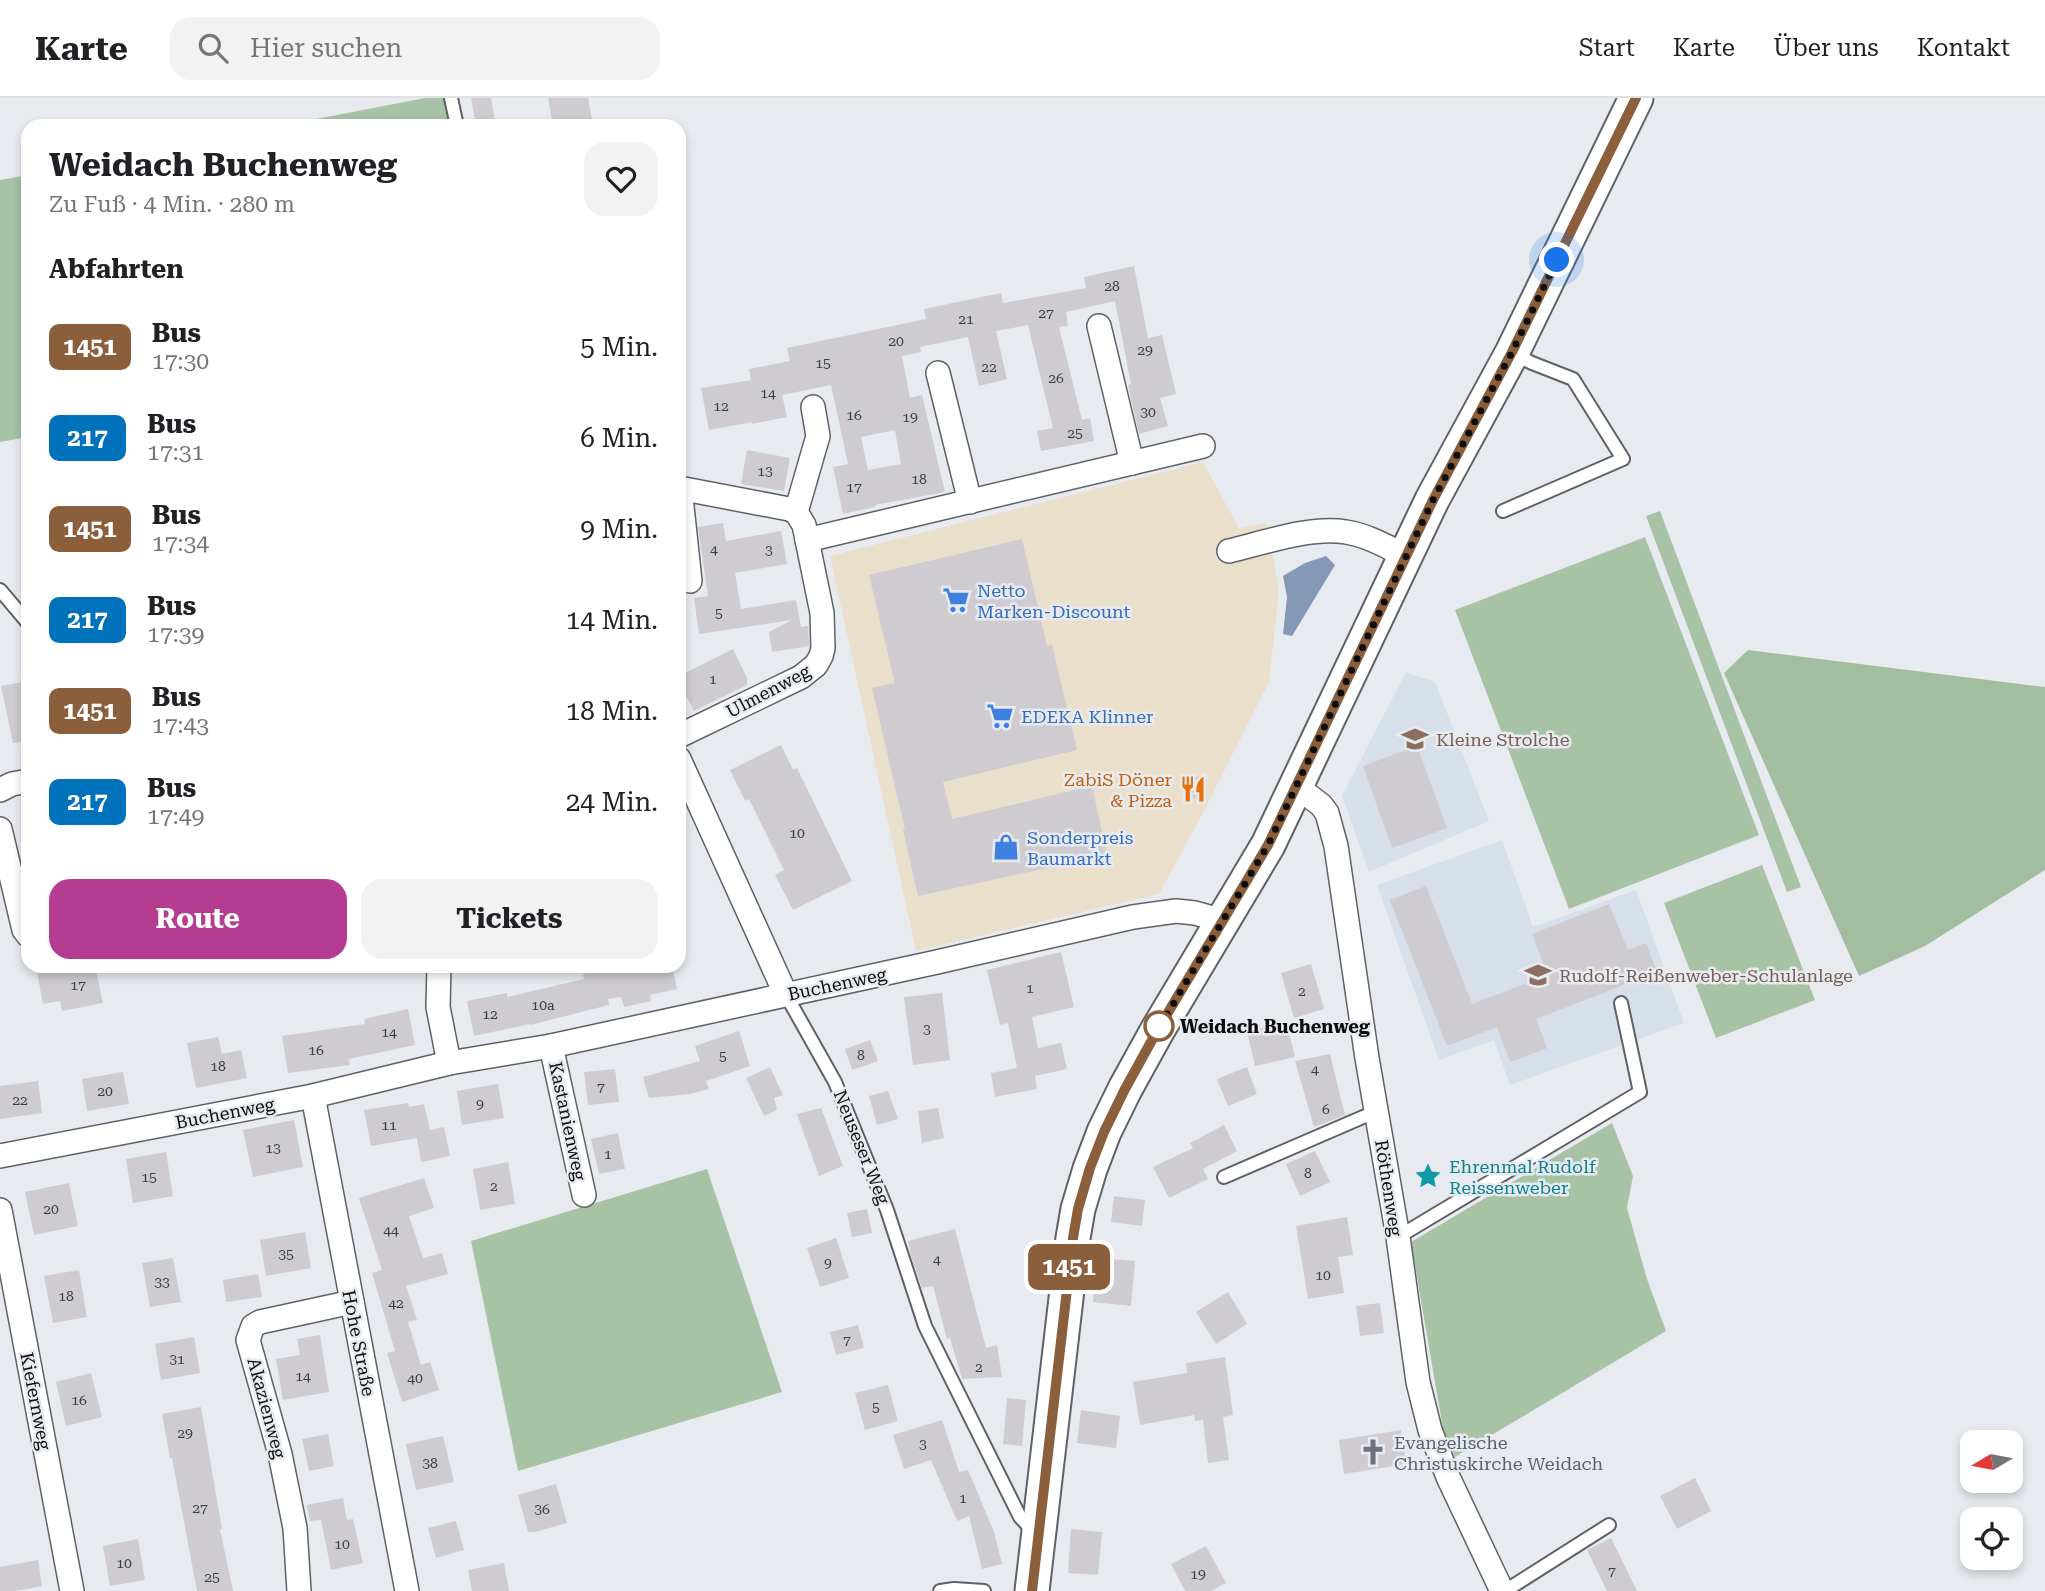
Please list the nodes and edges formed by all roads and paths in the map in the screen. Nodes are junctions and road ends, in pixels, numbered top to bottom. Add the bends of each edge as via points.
1 (452, 98) edge
2 (1636, 98) edge
3 (456, 119) edge
4 (1098, 326) dead end
5 (1512, 352) junction
6 (938, 373) dead end
7 (813, 407) dead end
8 (1203, 446) dead end
9 (1132, 463) junction
10 (686, 489) edge
11 (970, 502) junction
12 (1503, 511) dead end
13 (796, 512) junction
14 (807, 540) junction
15 (686, 547) edge
16 (1229, 551) dead end
17 (1406, 556) junction
18 (690, 581) dead end
19 (0, 590) edge
20 (21, 615) edge
21 (686, 733) edge
22 (686, 774) edge
23 (21, 782) edge
24 (1296, 786) junction
25 (0, 790) edge
26 (0, 829) edge
27 (21, 917) edge
28 (1223, 920) junction
29 (439, 973) edge
30 (786, 995) junction
31 (1621, 1003) dead end
32 (551, 1046) junction
33 (449, 1063) junction
34 (313, 1096) junction
35 (1377, 1111) junction
36 (0, 1156) edge
37 (1224, 1177) dead end
38 (584, 1195) dead end
39 (0, 1210) edge
40 (1398, 1237) junction
41 (352, 1302) junction
42 (1609, 1525) dead end
43 (1038, 1536) junction
44 (72, 1591) edge
45 (299, 1591) edge
46 (407, 1591) edge
47 (940, 1591) edge
48 (984, 1591) edge
49 (1032, 1591) edge
50 (1504, 1591) edge

1 - 3 lane
2 - 5 main road
4 - 9 street
5 - 12 lane via 1573,379 1623,459
5 - 17 main road
6 - 11 street
7 - 13 street via 818,436
8 - 9 street
9 - 11 street
10 - 13 street
11 - 14 street
13 - 14 street, Ulmenweg
14 - 21 street, Ulmenweg via 822,613 823,648 816,666
15 - 18 street
16 - 17 street via 1306,533 1340,531
17 - 24 main road
19 - 20 lane
22 - 30 street, Neuseser Weg
23 - 25 street
24 - 28 main road via 1268,845
24 - 35 street, Röthenweg via 1327,813 1336,846
26 - 27 street
28 - 30 street, Buchenweg via 1176,911 1133,916
28 - 43 main road via 1125,1089 1087,1179 1073,1238
29 - 33 street via 438,1007
30 - 32 street, Buchenweg
30 - 43 lane, Neuseser Weg via 835,1082 887,1210 925,1326 1020,1517
31 - 40 lane via 1640,1092
32 - 33 street, Buchenweg
32 - 38 street, Kastanienweg
33 - 34 street, Buchenweg
34 - 36 street, Buchenweg
34 - 41 street, Hohe Straße
35 - 37 lane
35 - 40 street, Röthenweg
39 - 44 street, Kiefernweg
40 - 50 street, Röthenweg via 1418,1382 1430,1430
41 - 45 street, Akazienweg via 260,1322 253,1326 248,1340 281,1454 295,1528
41 - 46 street, Hohe Straße
42 - 50 lane
43 - 49 main road
47 - 48 lane

